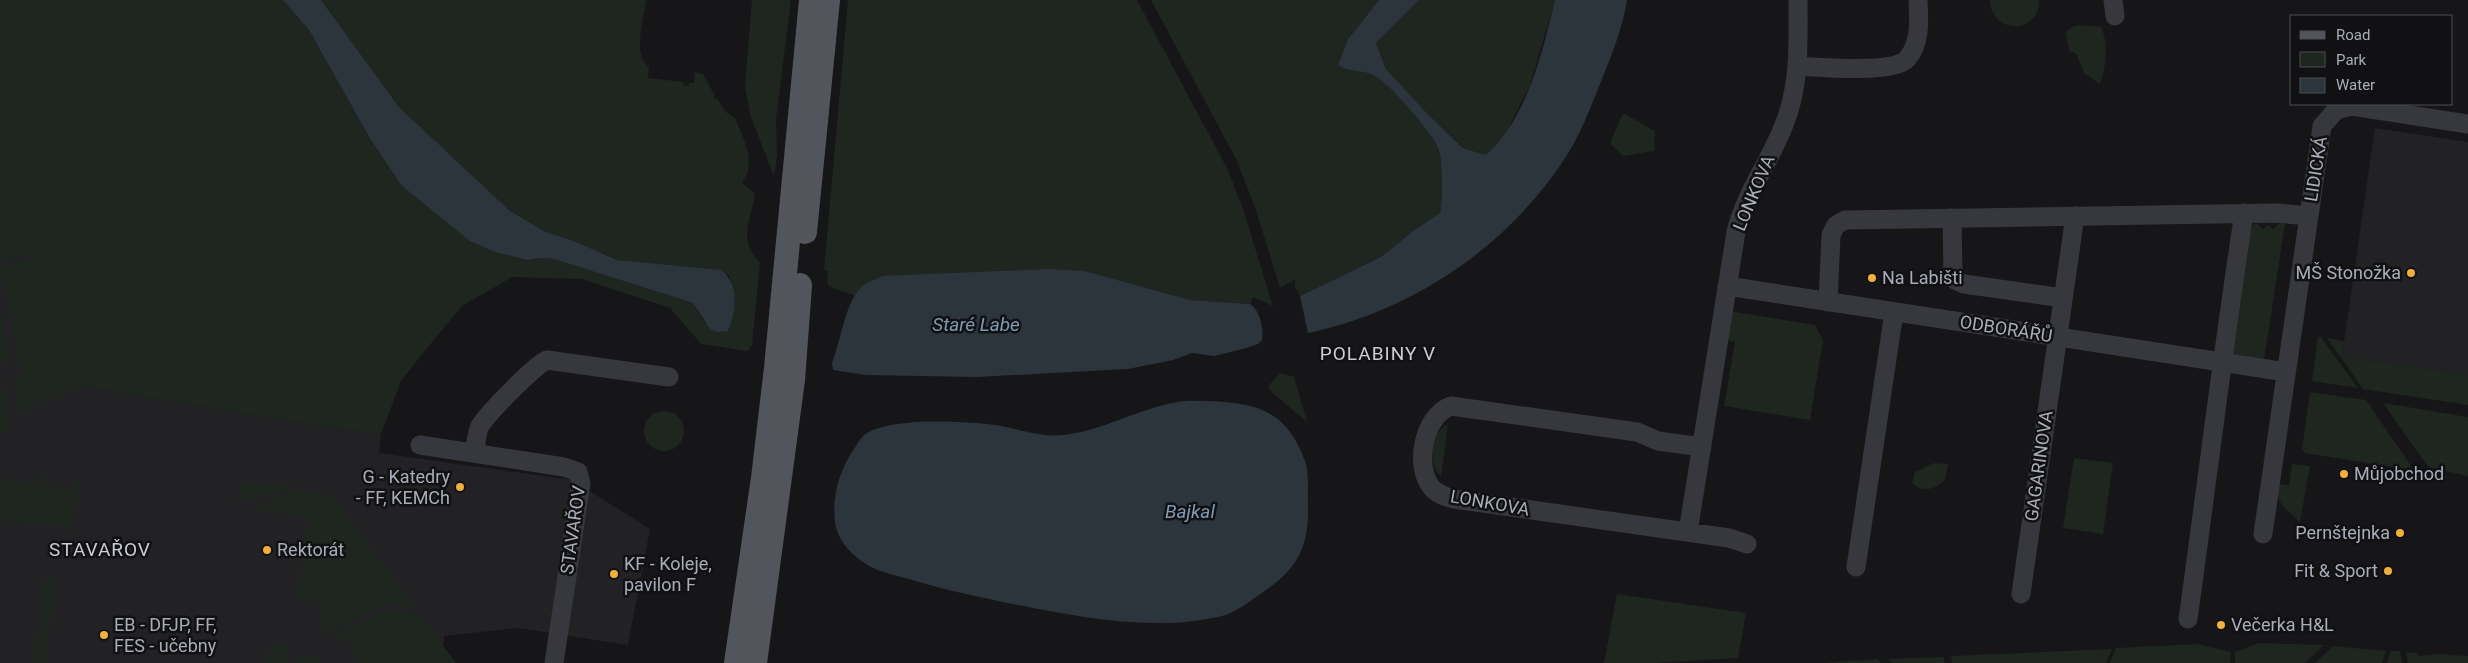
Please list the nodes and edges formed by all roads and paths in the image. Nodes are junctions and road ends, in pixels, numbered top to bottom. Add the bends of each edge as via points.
1 (811, 0) edge
2 (828, 0) edge
3 (1798, 0) edge
4 (1918, 0) edge
5 (1797, 66) junction
6 (2468, 124) edge
7 (2244, 214) junction
8 (2074, 216) junction
9 (2308, 216) junction
10 (1952, 218) junction
11 (1727, 286) junction
12 (2064, 298) junction
13 (1828, 302) junction
14 (1894, 312) junction
15 (2058, 337) junction
16 (2221, 362) junction
17 (2286, 372) junction
18 (669, 377) dead end
19 (420, 445) dead end
20 (1702, 447) junction
21 (475, 453) junction
22 (1688, 532) junction
23 (2263, 534) dead end
24 (1747, 544) dead end
25 (1856, 567) dead end
26 (2021, 594) dead end
27 (2188, 619) dead end
28 (554, 663) edge
29 (736, 663) edge
30 (755, 663) edge

1 - 29 main road via 773,395
2 - 30 main road via 793,380
3 - 5 street, LONKOVA
4 - 5 street via 1915,45 1903,62 1887,66
5 - 11 street, LONKOVA via 1788,114 1739,218
6 - 9 street, LIDICKÁ via 2358,106 2336,110 2322,126
7 - 8 street
7 - 9 street
7 - 16 street
8 - 10 street
8 - 12 street, GAGARINOVA
9 - 17 street
10 - 12 street via 1955,280
10 - 13 street via 1852,219 1839,222 1831,235
11 - 13 street, ODBORÁŘŮ
11 - 20 street, LONKOVA
12 - 15 street, GAGARINOVA
13 - 14 street, ODBORÁŘŮ
14 - 15 street, ODBORÁŘŮ
14 - 25 street
15 - 16 street, ODBORÁŘŮ
15 - 26 street, GAGARINOVA
16 - 17 street, ODBORÁŘŮ
16 - 27 street via 2218,410
17 - 23 street
18 - 21 street via 547,360 535,368 485,420 478,434
19 - 21 street, STAVAŘOV
20 - 22 street, LONKOVA
20 - 22 street, LONKOVA via 1658,441 1637,432 1451,406 1436,418 1424,444 1428,480 1435,491 1447,497
21 - 28 street, STAVAŘOV via 564,466 580,476
22 - 24 street, LONKOVA

